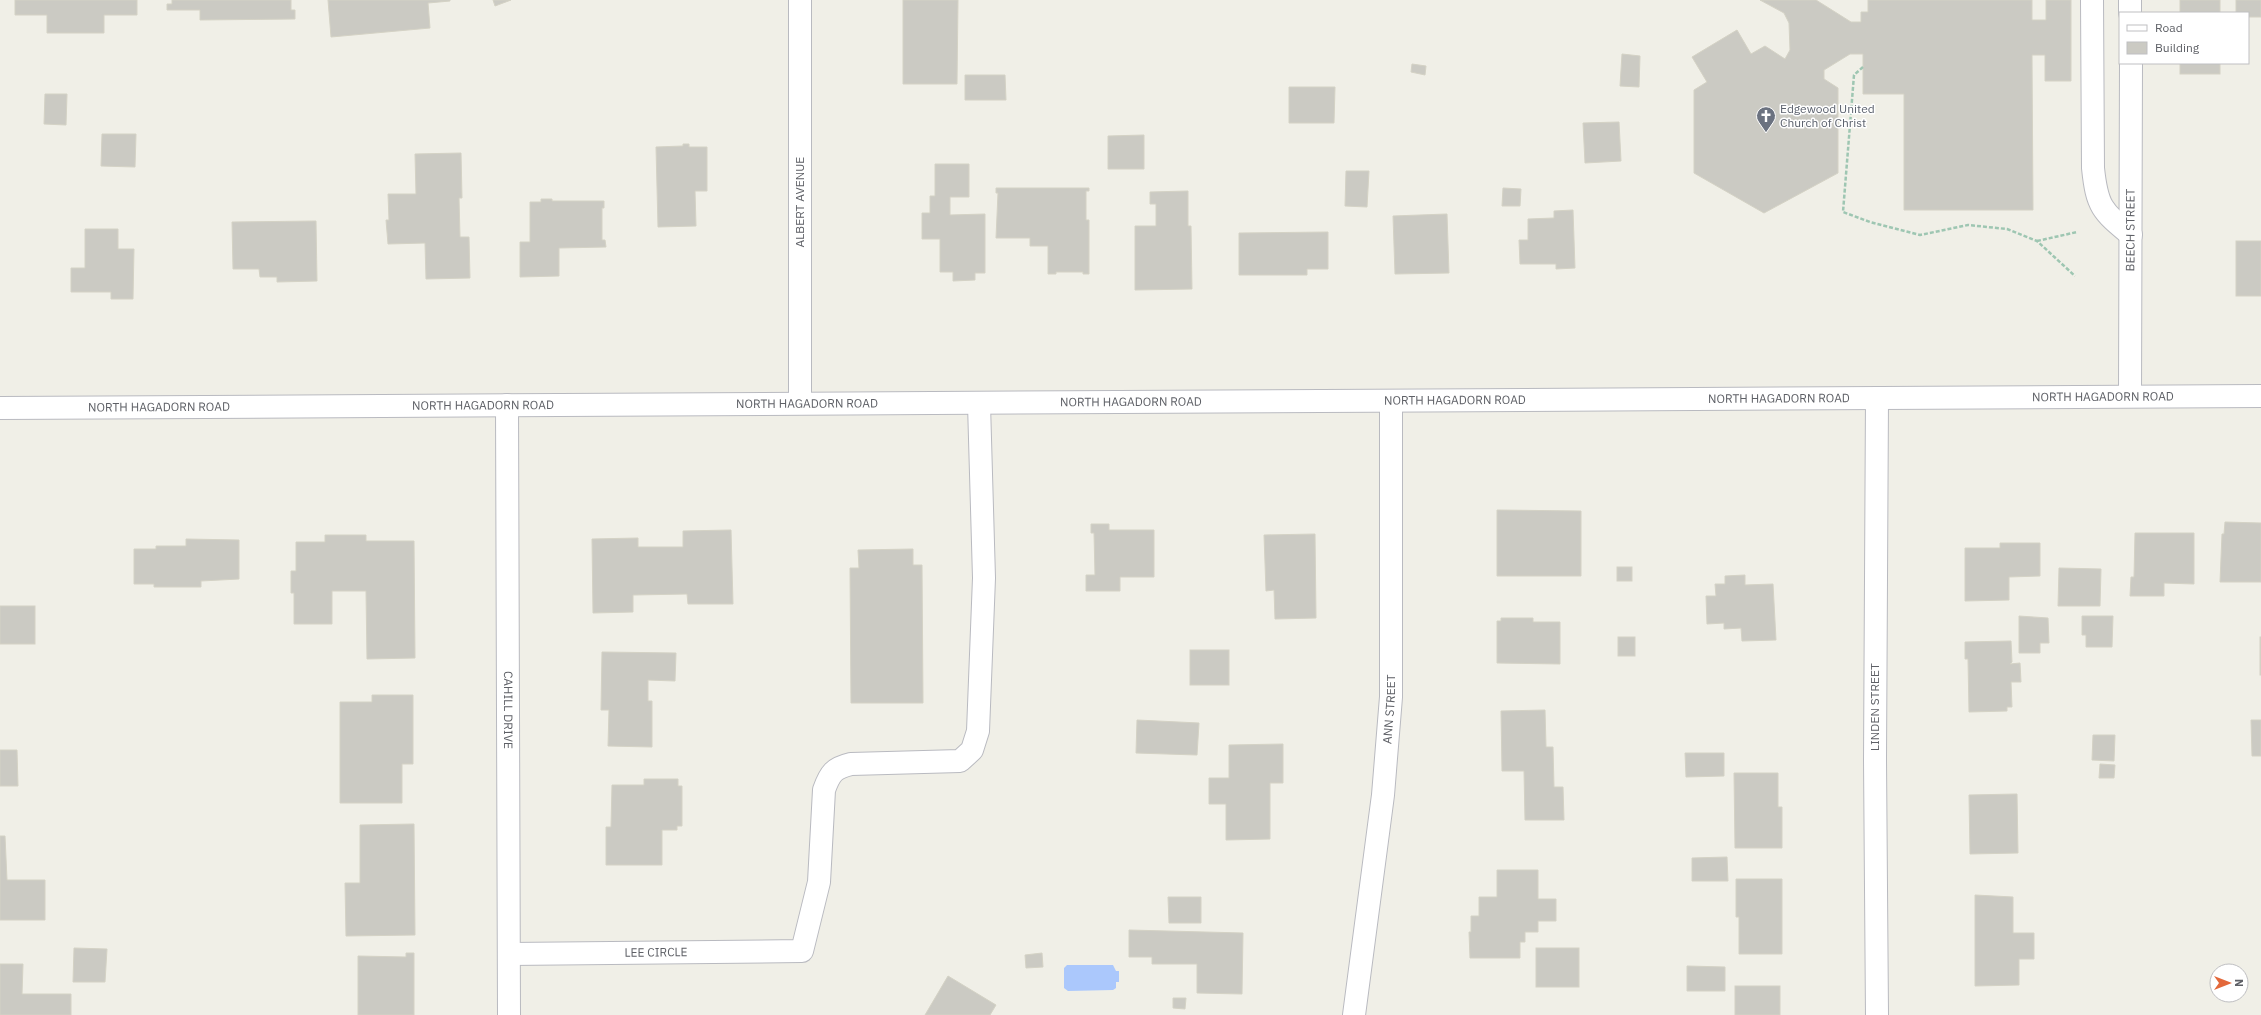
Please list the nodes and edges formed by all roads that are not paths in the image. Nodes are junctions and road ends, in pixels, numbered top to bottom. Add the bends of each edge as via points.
1 (800, 0) edge
2 (2092, 0) edge
3 (2130, 0) edge
4 (2130, 12) edge
5 (2131, 64) edge
6 (2131, 236) junction
7 (2130, 396) junction
8 (2261, 396) edge
9 (1877, 398) junction
10 (1391, 401) junction
11 (800, 403) junction
12 (980, 404) junction
13 (507, 405) junction
14 (0, 408) edge
15 (509, 954) junction
16 (509, 1015) edge
17 (1354, 1015) edge
18 (1877, 1015) edge

1 - 11 street, ALBERT AVENUE
2 - 6 street via 2093,168 2096,194 2107,215
3 - 4 street
5 - 6 street, BEECH STREET
6 - 7 street, BEECH STREET
7 - 8 street, NORTH HAGADORN ROAD
7 - 9 street, NORTH HAGADORN ROAD
9 - 10 street, NORTH HAGADORN ROAD
9 - 18 street, LINDEN STREET
10 - 12 street, NORTH HAGADORN ROAD
10 - 17 street, ANN STREET via 1391,697 1383,795
11 - 12 street, NORTH HAGADORN ROAD
11 - 13 street, NORTH HAGADORN ROAD
12 - 15 street, LEE CIRCLE via 984,578 978,731 972,750 960,761 851,764 838,767 828,778 824,790 819,882 802,951
13 - 14 street, NORTH HAGADORN ROAD
13 - 15 street, CAHILL DRIVE
15 - 16 street, CAHILL DRIVE

